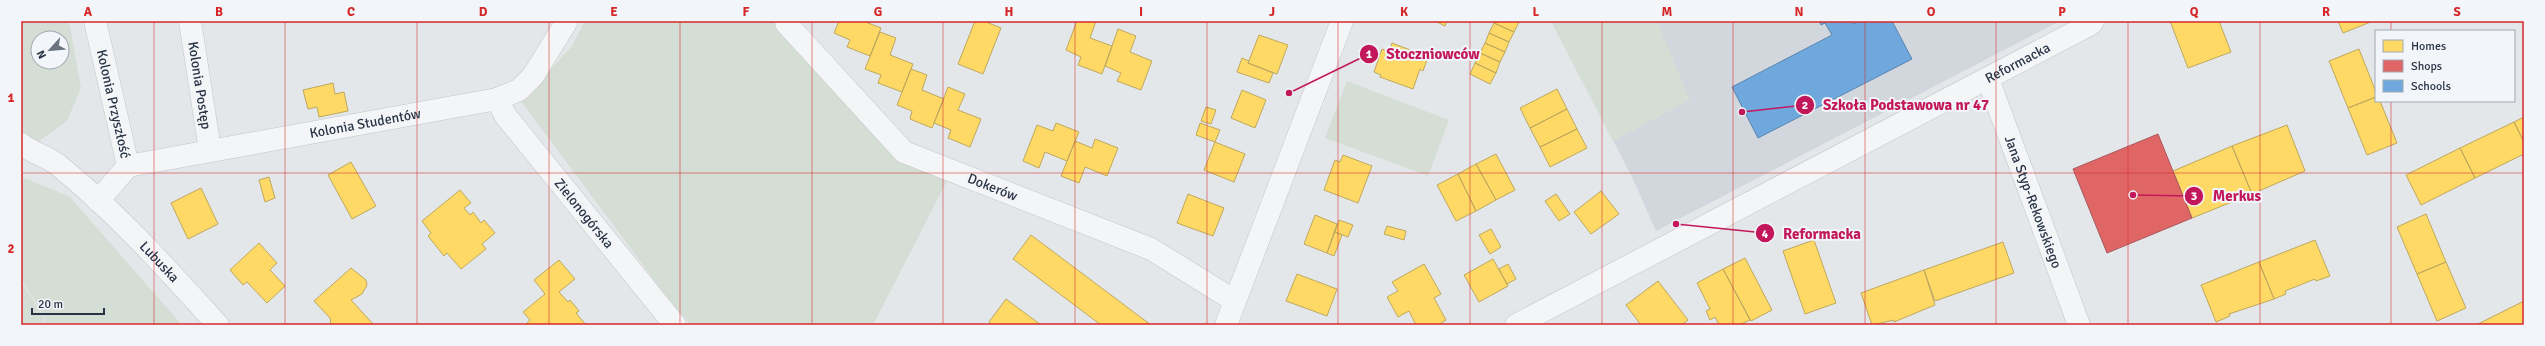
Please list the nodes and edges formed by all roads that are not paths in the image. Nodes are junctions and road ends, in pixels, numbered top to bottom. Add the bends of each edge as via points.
1 (95, 21) edge
2 (190, 21) edge
3 (567, 21) edge
4 (1342, 21) edge
5 (2093, 21) edge
6 (786, 23) dead end
7 (1988, 79) junction
8 (497, 99) junction
9 (21, 144) edge
10 (210, 150) junction
11 (128, 166) junction
12 (98, 201) junction
13 (1235, 301) junction
14 (218, 325) edge
15 (675, 325) edge
16 (1226, 325) edge
17 (1516, 325) edge
18 (2080, 325) edge

1 - 11 street, Kolonia Przyszłość
2 - 10 street, Kolonia Postęp
3 - 8 street, Kolonia Studentów via 533,76 520,90
4 - 13 street
5 - 7 street, Reformacka
6 - 13 street, Dokerów via 904,152 1151,249
7 - 17 street, Reformacka
7 - 18 street, Jana Styp-Rekowskiego
8 - 10 street, Kolonia Studentów
8 - 15 street, Zielonogórska via 505,116
9 - 12 street, Lubuska via 31,152 56,163
10 - 11 street, Kolonia Studentów
11 - 12 street, Kolonia Przyszłość
12 - 14 street, Lubuska via 131,229
13 - 16 street

